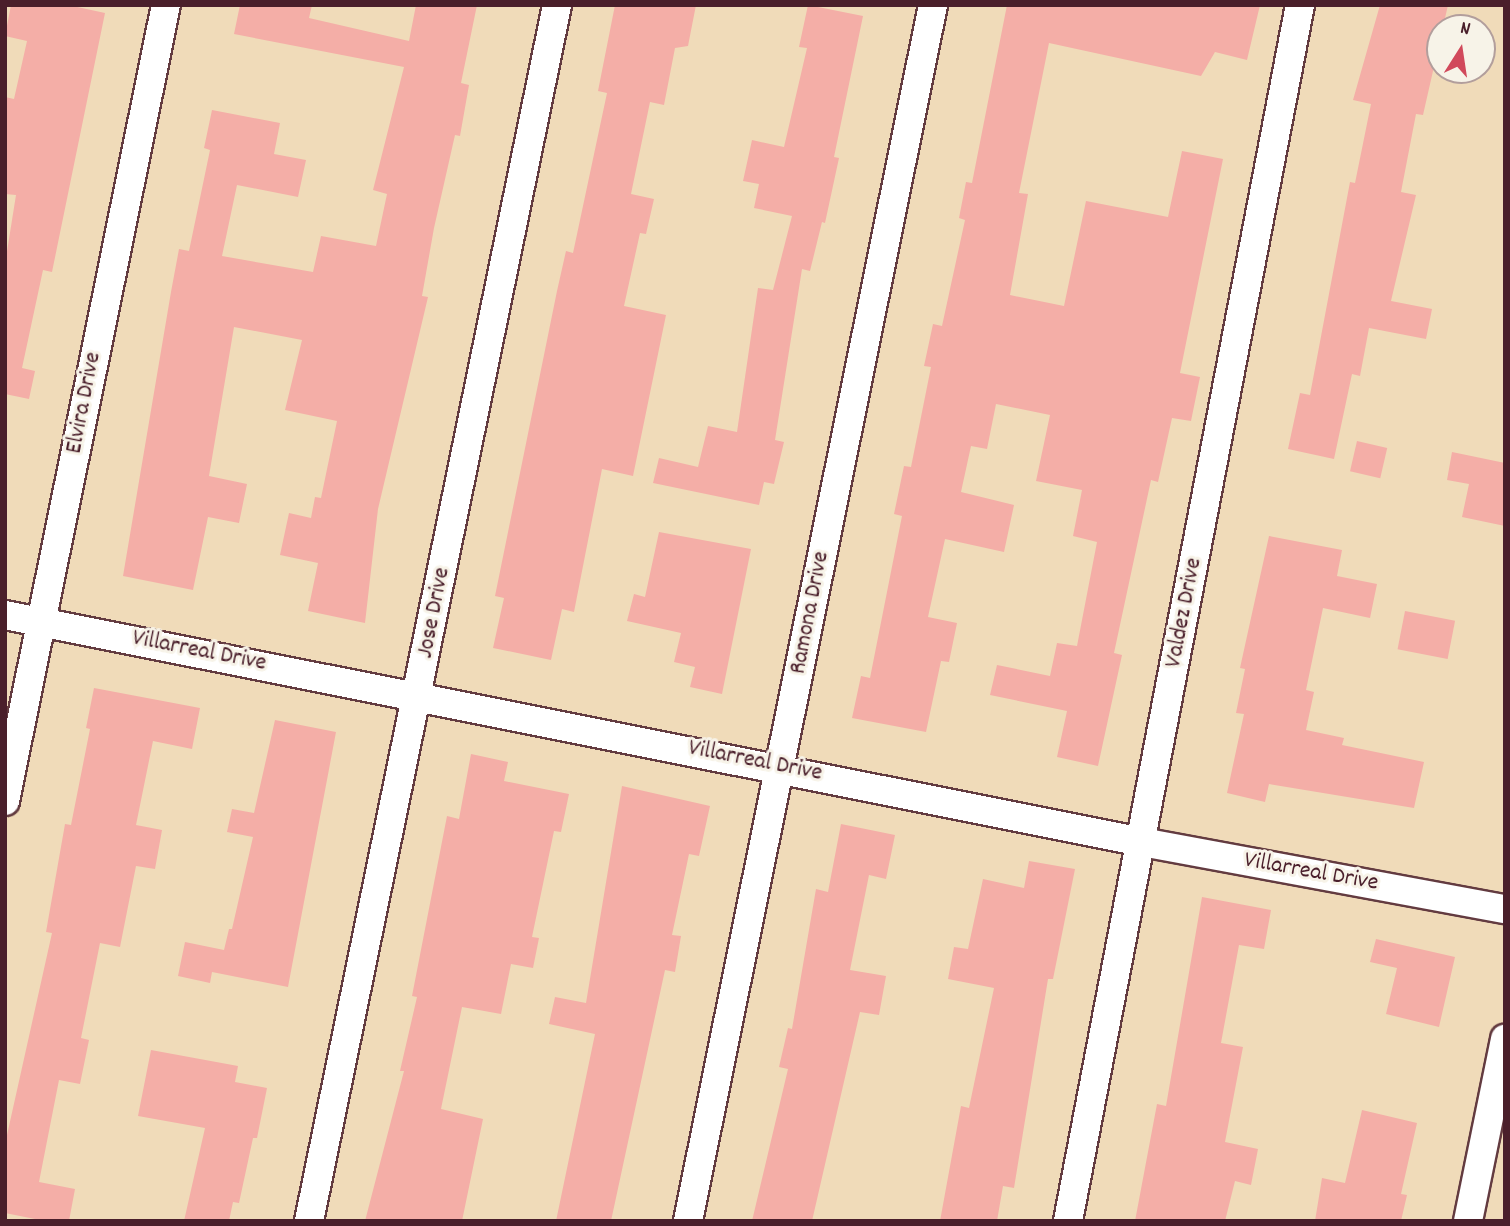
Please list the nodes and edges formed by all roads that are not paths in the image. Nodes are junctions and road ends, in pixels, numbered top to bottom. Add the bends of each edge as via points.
1 (166, 5) edge
2 (557, 5) edge
3 (933, 5) edge
4 (1300, 5) edge
5 (5, 615) edge
6 (41, 621) junction
7 (418, 695) junction
8 (780, 767) junction
9 (5, 801) edge
10 (1142, 842) junction
11 (1505, 909) edge
12 (1505, 1039) edge
13 (309, 1221) edge
14 (688, 1221) edge
15 (1068, 1221) edge
16 (1468, 1221) edge

1 - 6 street, Elvira Drive
2 - 7 street, Jose Drive
3 - 8 street, Ramona Drive
4 - 10 street, Valdez Drive
5 - 6 street, Villarreal Drive
6 - 7 street, Villarreal Drive
6 - 9 street, Elvira Drive
7 - 8 street, Villarreal Drive
7 - 13 street, Jose Drive
8 - 10 street, Villarreal Drive
8 - 14 street, Ramona Drive
10 - 11 street, Villarreal Drive
10 - 15 street, Valdez Drive
12 - 16 street

